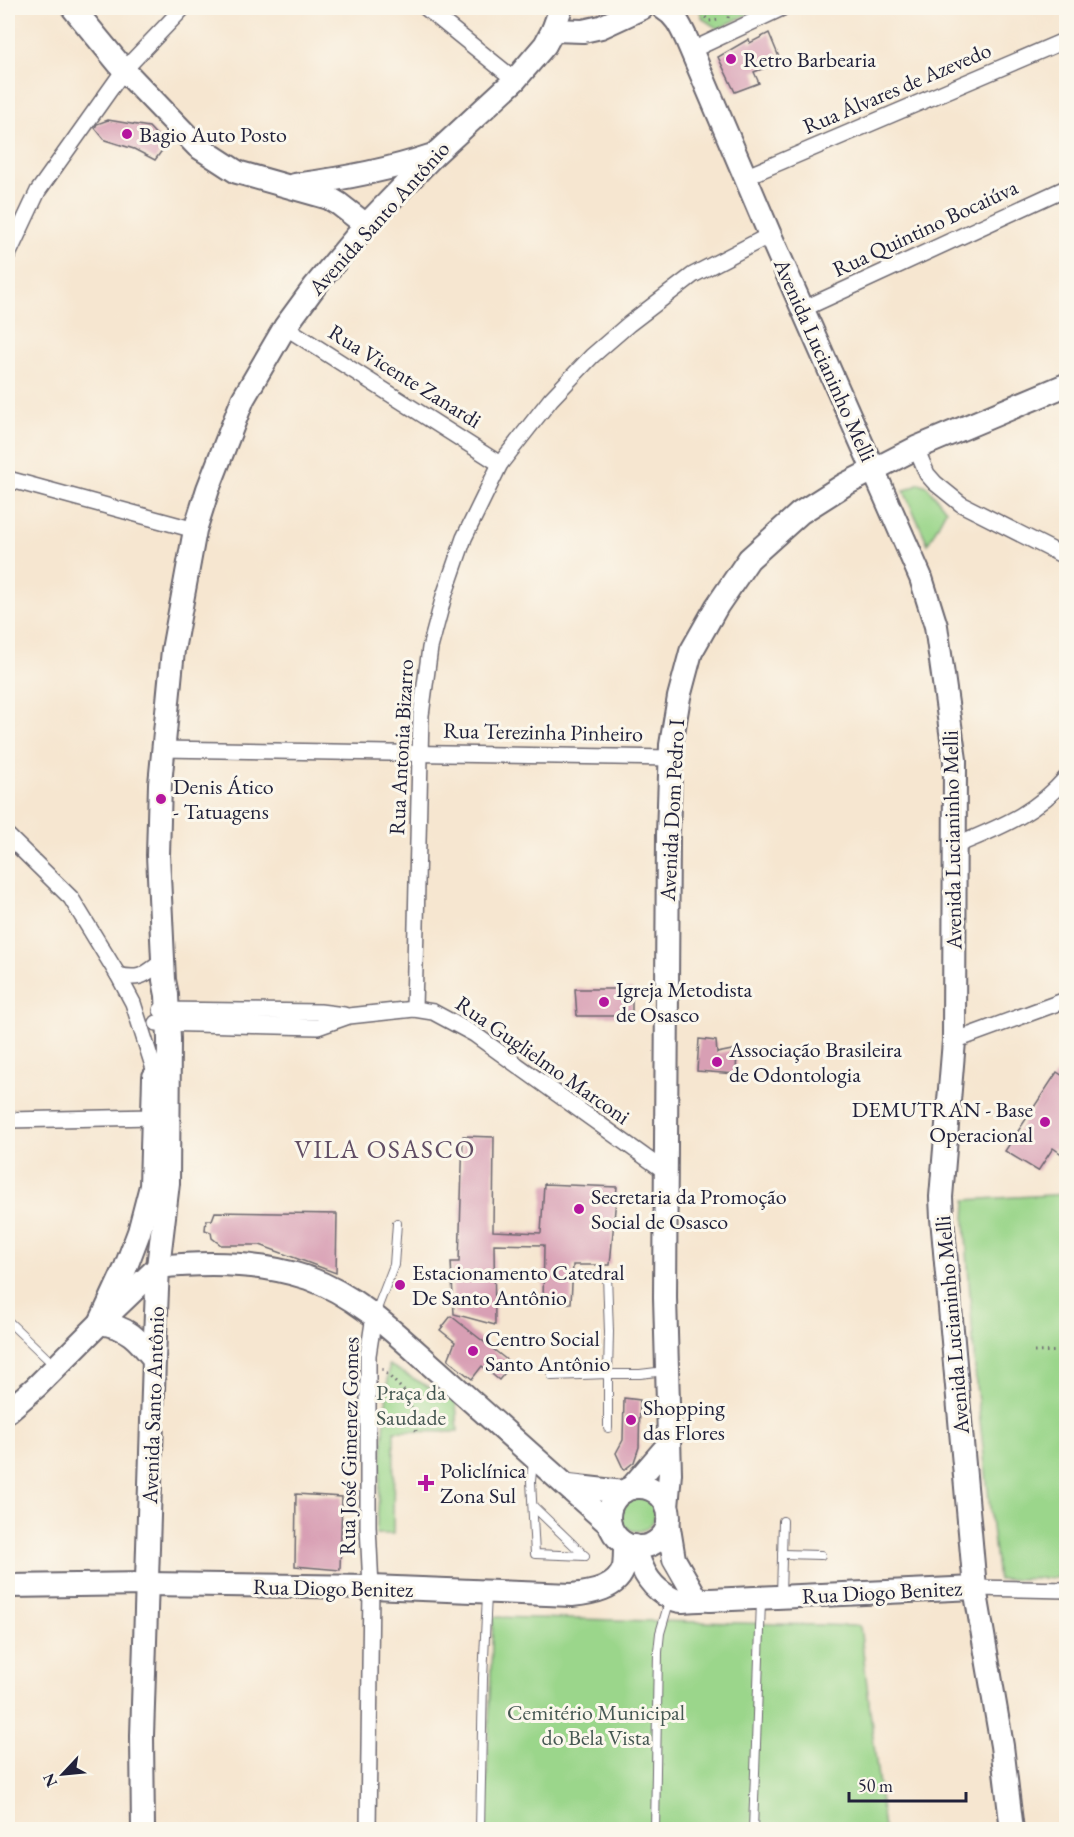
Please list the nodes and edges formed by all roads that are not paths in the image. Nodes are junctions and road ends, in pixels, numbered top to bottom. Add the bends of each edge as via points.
1 (73, 8) edge
2 (183, 8) edge
3 (426, 8) edge
4 (561, 8) edge
5 (642, 8) edge
6 (663, 8) edge
7 (782, 8) edge
8 (554, 30) junction
9 (1066, 40) edge
10 (690, 51) junction
11 (124, 70) junction
12 (515, 80) junction
13 (434, 155) junction
14 (745, 177) junction
15 (281, 186) junction
16 (1066, 188) edge
17 (366, 225) junction
18 (770, 235) junction
19 (8, 255) edge
20 (803, 309) junction
21 (285, 327) junction
22 (1066, 385) edge
23 (916, 448) junction
24 (500, 464) junction
25 (873, 470) junction
26 (8, 479) edge
27 (195, 530) junction
28 (1066, 556) edge
29 (163, 749) junction
30 (419, 752) junction
31 (670, 758) junction
32 (1066, 778) edge
33 (8, 837) edge
34 (955, 846) junction
35 (164, 971) junction
36 (118, 975) junction
37 (1066, 1000) edge
38 (414, 1009) junction
39 (162, 1017) junction
40 (954, 1041) junction
41 (154, 1069) junction
42 (153, 1117) junction
43 (8, 1120) edge
44 (666, 1172) junction
45 (397, 1223) dead end
46 (158, 1267) junction
47 (607, 1275) dead end
48 (374, 1316) junction
49 (8, 1321) edge
50 (100, 1323) junction
51 (154, 1359) junction
52 (56, 1367) junction
53 (666, 1371) junction
54 (608, 1374) junction
55 (552, 1376) dead end
56 (8, 1411) edge
57 (608, 1428) dead end
58 (668, 1445) junction
59 (534, 1456) junction
60 (569, 1486) junction
61 (627, 1490) junction
62 (532, 1506) junction
63 (668, 1515) junction
64 (783, 1521) dead end
65 (610, 1525) junction
66 (630, 1545) junction
67 (782, 1554) junction
68 (821, 1555) dead end
69 (146, 1584) junction
70 (8, 1586) edge
71 (371, 1587) junction
72 (975, 1588) junction
73 (1066, 1590) edge
74 (487, 1593) junction
75 (771, 1597) junction
76 (670, 1598) junction
77 (697, 1599) junction
78 (143, 1830) edge
79 (368, 1830) edge
80 (480, 1830) edge
81 (655, 1830) edge
82 (753, 1830) edge
83 (1012, 1830) edge

1 - 11 street
2 - 11 street
3 - 12 street
4 - 8 street, Avenida Santo Antônio
5 - 8 street via 602,27
6 - 10 street, Avenida Lucianinho Melli via 679,22
7 - 10 street
8 - 12 street, Avenida Santo Antônio
9 - 14 street, Rua Álvares de Azevedo
10 - 14 street, Avenida Lucianinho Melli
11 - 15 street via 197,146 237,172
11 - 19 street via 38,191
12 - 13 street, Avenida Santo Antônio
13 - 15 street via 340,179
13 - 17 street, Avenida Santo Antônio
14 - 18 street, Avenida Lucianinho Melli
15 - 17 street via 328,198
16 - 20 street, Rua Quintino Bocaiúva
17 - 21 street, Avenida Santo Antônio
18 - 20 street, Avenida Lucianinho Melli
18 - 24 street, Rua Antonia Bizarro via 693,275 629,324 551,399
20 - 25 street, Avenida Lucianinho Melli
21 - 24 street, Rua Vicente Zanardi
21 - 27 street, Avenida Santo Antônio via 243,399
22 - 23 street, Avenida Dom Pedro I
23 - 25 street, Avenida Dom Pedro I
23 - 28 street via 927,474 961,504
24 - 30 street, Rua Antonia Bizarro via 464,538 444,596 430,648
25 - 31 street, Avenida Dom Pedro I via 800,513 749,559 691,652 679,696
25 - 34 street, Avenida Lucianinho Melli via 921,578 936,626 955,760
26 - 27 street
27 - 29 street, Avenida Santo Antônio via 173,650
29 - 30 street, Rua Terezinha Pinheiro
29 - 35 street, Avenida Santo Antônio via 158,855
30 - 31 street, Rua Terezinha Pinheiro
30 - 38 street, Rua Antonia Bizarro
31 - 44 street, Avenida Dom Pedro I
32 - 34 street via 1056,791 1020,818
33 - 36 street via 71,898
34 - 40 street, Avenida Lucianinho Melli
35 - 36 street via 132,978
35 - 39 street, Avenida Santo Antônio via 159,994
36 - 41 street via 133,1003
37 - 40 street
38 - 39 street, Rua Guglielmo Marconi via 350,1016 318,1027
38 - 44 street, Rua Guglielmo Marconi via 433,1012 474,1034
39 - 41 street, Avenida Santo Antônio
39 - 46 street, Avenida Santo Antônio via 168,1183
40 - 72 street, Avenida Lucianinho Melli via 941,1197
41 - 42 street, Avenida Santo Antônio
42 - 43 street
42 - 50 street, Avenida Santo Antônio via 151,1186 136,1241
44 - 53 street, Avenida Dom Pedro I
45 - 48 lane via 394,1265
46 - 48 street via 246,1265 278,1271 308,1278 338,1292
46 - 50 street
46 - 51 street, Avenida Santo Antônio
47 - 54 lane
48 - 59 street
48 - 71 street, Rua José Gimenez Gomes via 368,1355
49 - 52 lane
50 - 51 street via 130,1332
50 - 52 street
51 - 69 street, Avenida Santo Antônio
52 - 56 street
53 - 54 lane
53 - 58 street, Avenida Dom Pedro I
54 - 55 lane
54 - 57 lane
58 - 61 street
58 - 63 street, Avenida Dom Pedro I
59 - 60 street
59 - 62 lane
60 - 61 street
60 - 65 street
61 - 63 street via 650,1489 658,1494
61 - 65 street via 611,1506
62 - 62 lane via 535,1554 585,1556 548,1520
63 - 66 street via 659,1539 651,1544
63 - 77 street via 674,1559
64 - 67 lane
65 - 66 street via 614,1534
66 - 74 street, Rua Diogo Benitez via 618,1577 594,1592
66 - 76 street via 650,1583
67 - 68 lane
67 - 75 lane
69 - 70 street, Rua Diogo Benitez
69 - 71 street, Rua Diogo Benitez
69 - 78 street, Avenida Santo Antônio
71 - 74 street, Rua Diogo Benitez
71 - 79 street, Rua José Gimenez Gomes
72 - 73 street, Rua Diogo Benitez
72 - 75 street, Rua Diogo Benitez
72 - 83 street, Avenida Lucianinho Melli
74 - 80 lane
75 - 77 street, Rua Diogo Benitez
75 - 82 lane
76 - 77 street, Rua Diogo Benitez
76 - 81 lane via 658,1652

